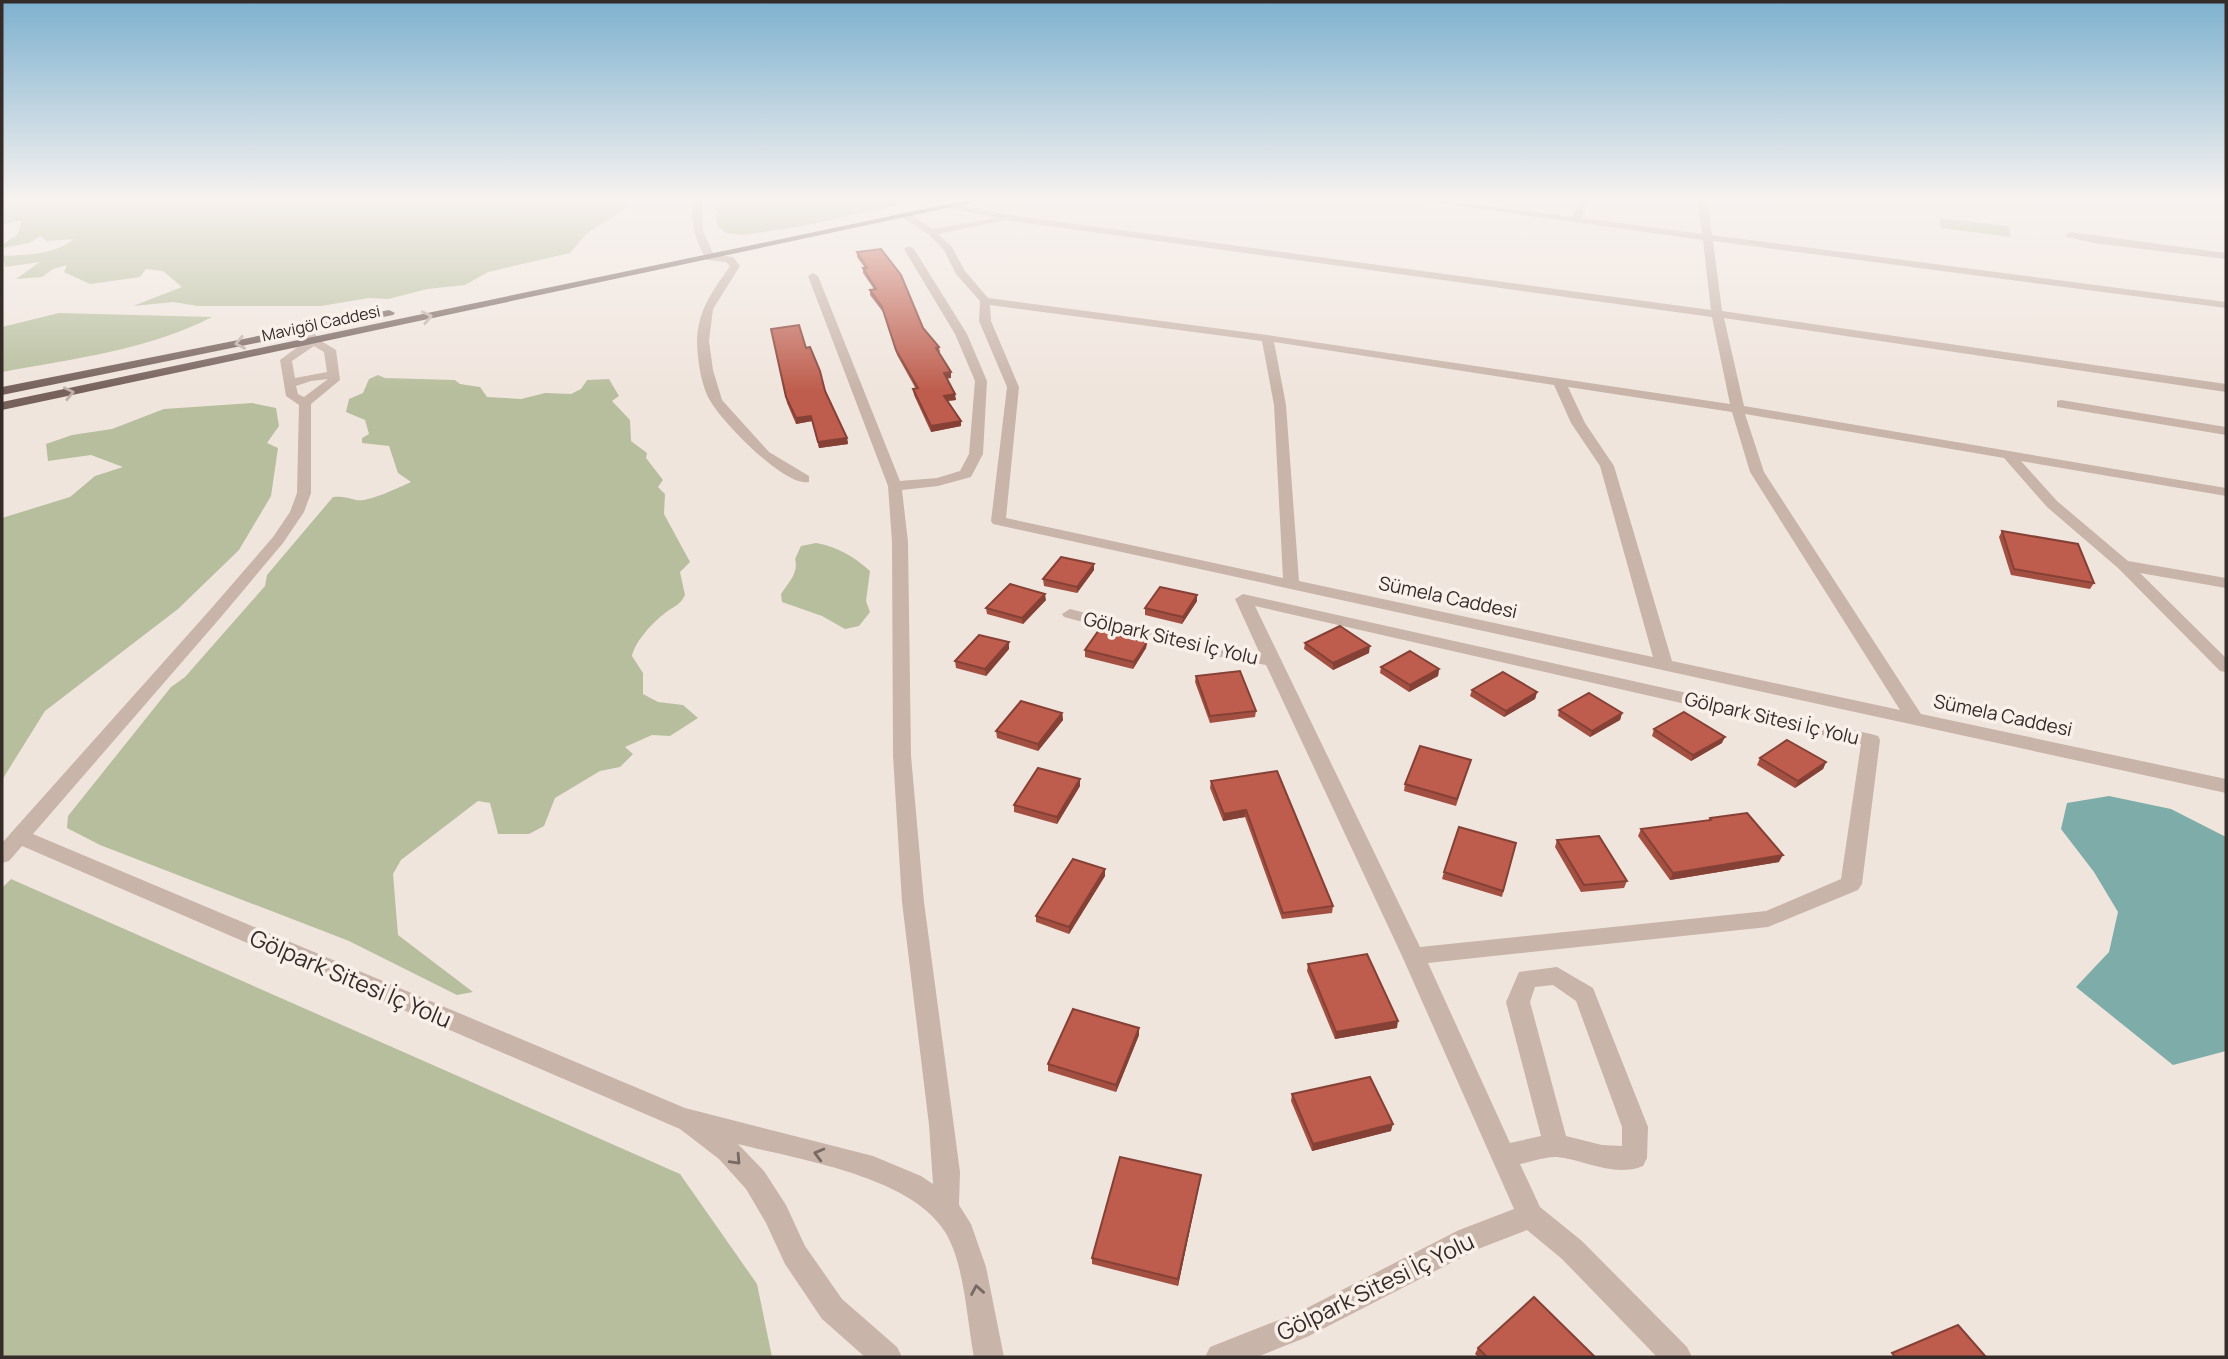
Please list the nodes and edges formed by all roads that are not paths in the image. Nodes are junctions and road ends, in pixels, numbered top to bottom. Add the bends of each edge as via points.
1 (652, 264) edge
2 (734, 264) edge
3 (918, 264) edge
4 (956, 264) edge
5 (1351, 264) edge
6 (1712, 264) edge
7 (1913, 264) edge
8 (813, 276) dead end
9 (985, 301) junction
10 (2226, 305) edge
11 (1717, 314) junction
12 (310, 335) junction
13 (1267, 338) junction
14 (333, 375) junction
15 (1559, 382) junction
16 (290, 384) junction
17 (2226, 388) edge
18 (2, 391) edge
19 (305, 403) junction
20 (2061, 404) dead end
21 (2, 406) edge
22 (1737, 409) junction
23 (2226, 431) edge
24 (2009, 456) junction
25 (804, 479) dead end
26 (895, 486) junction
27 (2226, 492) edge
28 (2123, 565) junction
29 (2226, 583) edge
30 (1291, 586) junction
31 (1069, 614) dead end
32 (1273, 661) junction
33 (1664, 664) junction
34 (2226, 667) edge
35 (1914, 717) junction
36 (2226, 786) edge
37 (20, 837) junction
38 (2, 856) edge
39 (1413, 957) junction
40 (682, 1118) junction
41 (1556, 1145) junction
42 (1503, 1156) junction
43 (944, 1208) junction
44 (1530, 1216) junction
45 (887, 1357) edge
46 (989, 1357) edge
47 (1220, 1357) edge
48 (1677, 1357) edge

1 - 12 main road, Mavigöl Caddesi
2 - 25 street via 707,309 703,341 716,401 764,455
3 - 26 street via 961,334 981,381 982,402 976,454 966,474
4 - 9 street
5 - 11 street
6 - 11 street
7 - 10 street
8 - 26 street
9 - 13 street
9 - 30 street, Sümela Caddesi via 985,321 1013,387 998,522
11 - 17 street
11 - 22 street
12 - 14 street via 330,349
12 - 16 street via 286,360
12 -> 18 main road, Mavigöl Caddesi
21 -> 12 main road, Mavigöl Caddesi
13 - 15 street
13 - 30 street via 1280,405
14 - 16 street
14 - 19 street via 334,380
15 - 22 street
15 - 33 street via 1578,423 1607,466
16 - 19 street via 292,396
19 - 37 street via 303,493 297,512 215,614
20 - 23 street
22 - 24 street
22 - 35 street via 1757,472
24 - 27 street
24 - 28 street via 2052,504
26 - 43 street via 900,542 902,756 913,902 944,1148
28 - 29 street
28 - 34 street
30 - 33 street, Sümela Caddesi
31 - 32 street, Gölpark Sitesi İç Yolu via 1199,648
32 - 39 street, Gölpark Sitesi İç Yolu
32 - 39 street, Gölpark Sitesi İç Yolu via 1243,598 1871,740 1851,884 1768,919
33 - 35 street, Sümela Caddesi
35 - 36 street, Sümela Caddesi
37 - 38 street
37 - 40 street, Gölpark Sitesi İç Yolu
39 - 42 street, Gölpark Sitesi İç Yolu
43 -> 40 street, Gölpark Sitesi İç Yolu via 912,1185 873,1168
40 -> 45 street, Gölpark Sitesi İç Yolu via 728,1151 755,1180 795,1255 832,1309
41 - 41 street via 1602,1157 1634,1158 1635,1127 1585,995 1557,976 1527,978 1518,1002
41 - 42 street
42 - 44 street, Gölpark Sitesi İç Yolu
46 -> 43 street, Gölpark Sitesi İç Yolu via 972,1267 961,1233
44 - 47 street, Gölpark Sitesi İç Yolu via 1469,1239 1307,1323
44 - 48 street, Gölpark Sitesi İç Yolu via 1572,1250

